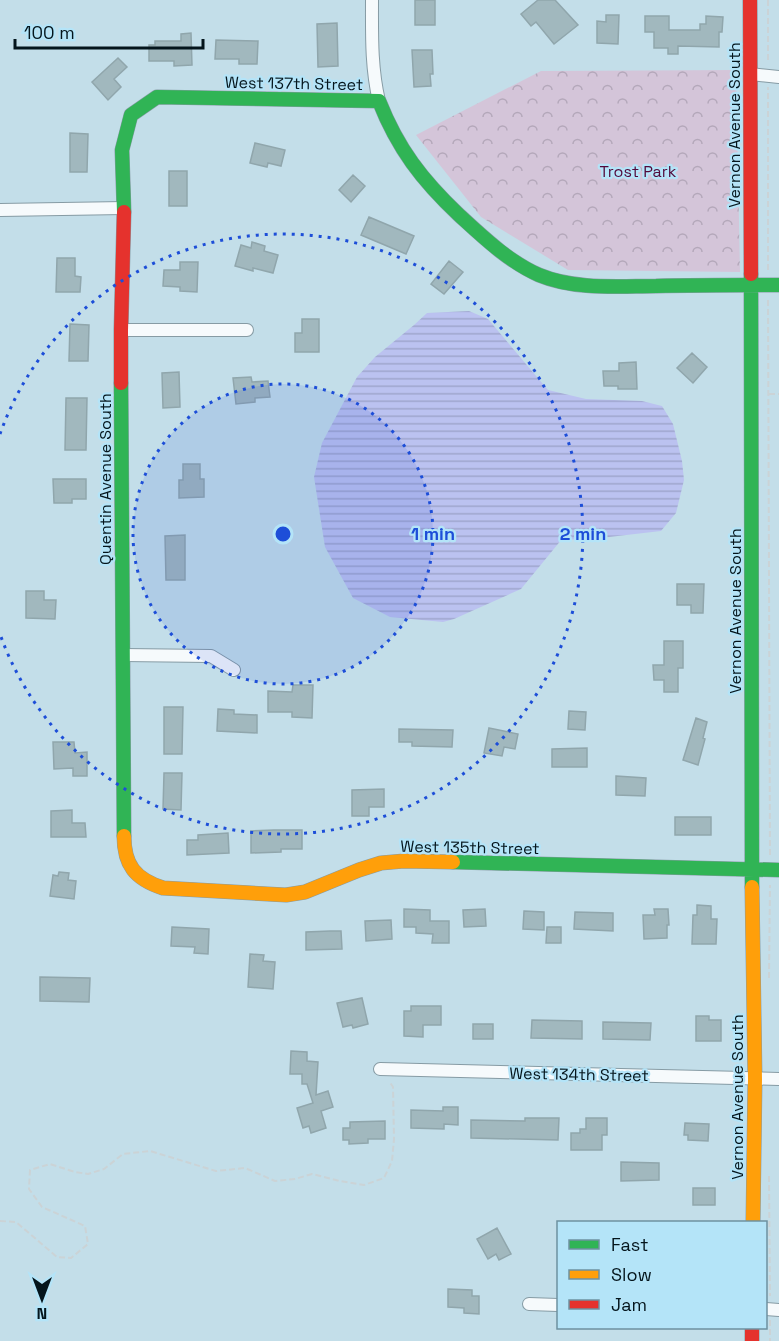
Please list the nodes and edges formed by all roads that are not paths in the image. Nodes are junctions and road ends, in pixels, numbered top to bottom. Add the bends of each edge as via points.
1 (372, 0) edge
2 (750, 0) edge
3 (750, 74) junction
4 (774, 77) edge
5 (157, 97) joint
6 (378, 101) junction
7 (124, 208) junction
8 (0, 210) edge
9 (774, 285) edge
10 (751, 286) junction
11 (121, 330) junction
12 (247, 330) dead end
13 (123, 655) junction
14 (234, 670) dead end
15 (752, 869) junction
16 (774, 870) edge
17 (135, 873) joint
18 (380, 1069) road end
19 (755, 1079) junction
20 (779, 1079) edge
21 (753, 1221) edge
22 (529, 1304) dead end
23 (557, 1305) edge

1 - 6 street via 372,62
2 - 3 street, Vernon Avenue South
3 - 4 street
3 - 10 street, Vernon Avenue South
5 - 6 street, West 137th Street
5 - 7 street, Quentin Avenue South via 131,115 122,150
6 - 10 street, West 137th Street via 401,150 419,176 453,210 523,267 542,276 583,285
7 - 8 street
7 - 11 street, Quentin Avenue South
9 - 10 street, West 137th Street
10 - 15 street, Vernon Avenue South
11 - 12 street
11 - 13 street, Quentin Avenue South
13 - 14 street via 211,656
13 - 17 street, Quentin Avenue South via 124,844
15 - 16 street, West 135th Street
15 - 17 street, West 135th Street via 404,861 381,863 305,892 286,895 163,888
15 - 19 street, Vernon Avenue South
18 - 19 street, West 134th Street
19 - 20 street, West 134th Street
19 - 21 street, Vernon Avenue South
22 - 23 street

